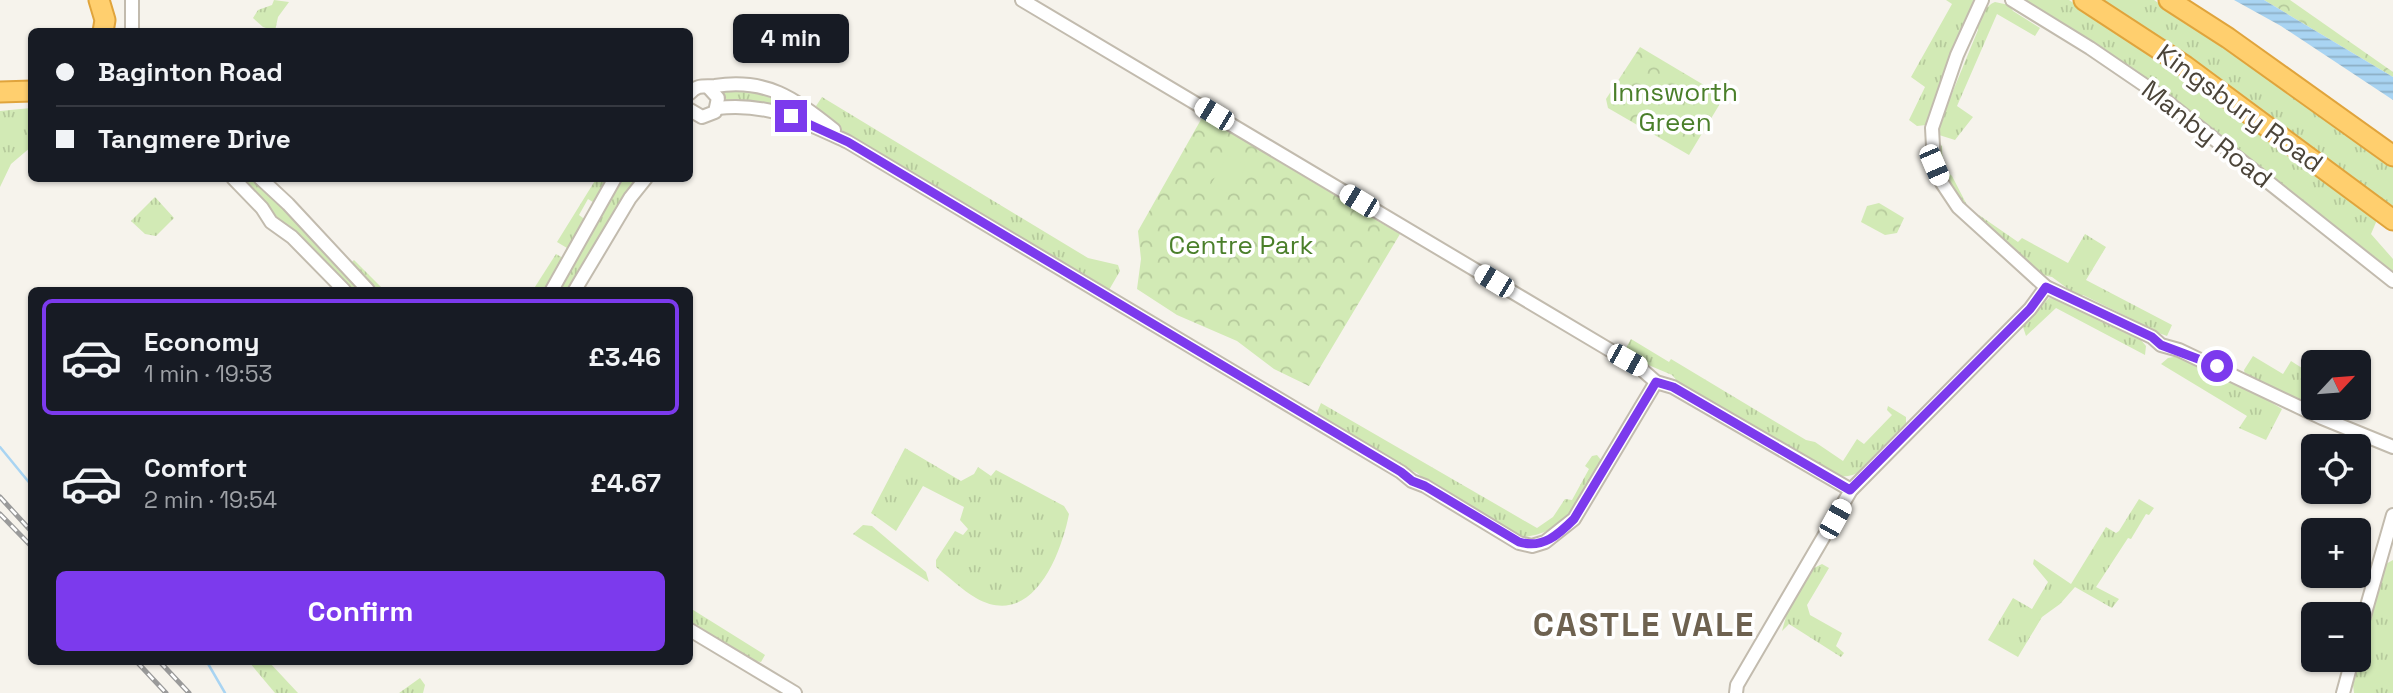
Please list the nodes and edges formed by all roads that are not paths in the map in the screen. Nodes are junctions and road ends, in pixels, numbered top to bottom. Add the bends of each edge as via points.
1 (132, 0) edge
2 (1022, 0) edge
3 (1982, 0) edge
4 (2012, 0) edge
5 (2084, 0) edge
6 (2169, 0) edge
7 (101, 2) edge
8 (105, 28) edge
9 (132, 28) edge
10 (708, 87) junction
11 (693, 91) edge
12 (717, 108) junction
13 (693, 116) edge
14 (848, 142) junction
15 (2393, 156) edge
16 (237, 182) edge
17 (264, 182) edge
18 (613, 182) edge
19 (643, 182) edge
20 (2393, 220) edge
21 (2393, 281) edge
22 (341, 287) edge
23 (365, 287) edge
24 (554, 287) edge
25 (577, 287) edge
26 (2046, 287) junction
27 (1656, 382) junction
28 (2393, 447) edge
29 (1850, 490) junction
30 (2393, 515) edge
31 (2368, 602) edge
32 (693, 632) edge
33 (2349, 672) edge
34 (795, 693) edge
35 (1737, 693) edge
36 (2343, 693) edge

1 - 9 street
2 - 27 street via 1640,368
3 - 26 street via 1935,116 1931,135 1934,165 1958,207
4 - 21 street, Manby Road via 2156,93
5 - 20 highway, Kingsbury Road via 2185,66
6 - 15 highway, Kingsbury Road
7 - 8 highway
10 - 11 street
10 - 12 street via 718,98
10 - 14 street via 737,82 772,89 816,115
12 - 13 street via 711,115
12 - 14 street via 771,109
14 - 27 street via 1412,481 1532,546 1545,542 1574,519
16 - 22 street via 271,222
17 - 23 street
18 - 24 street
19 - 25 street
26 - 28 street via 2161,345
26 - 29 street via 2030,309
27 - 29 street via 1673,387
29 - 35 street via 1737,685
30 - 31 street
32 - 34 street
33 - 36 street

